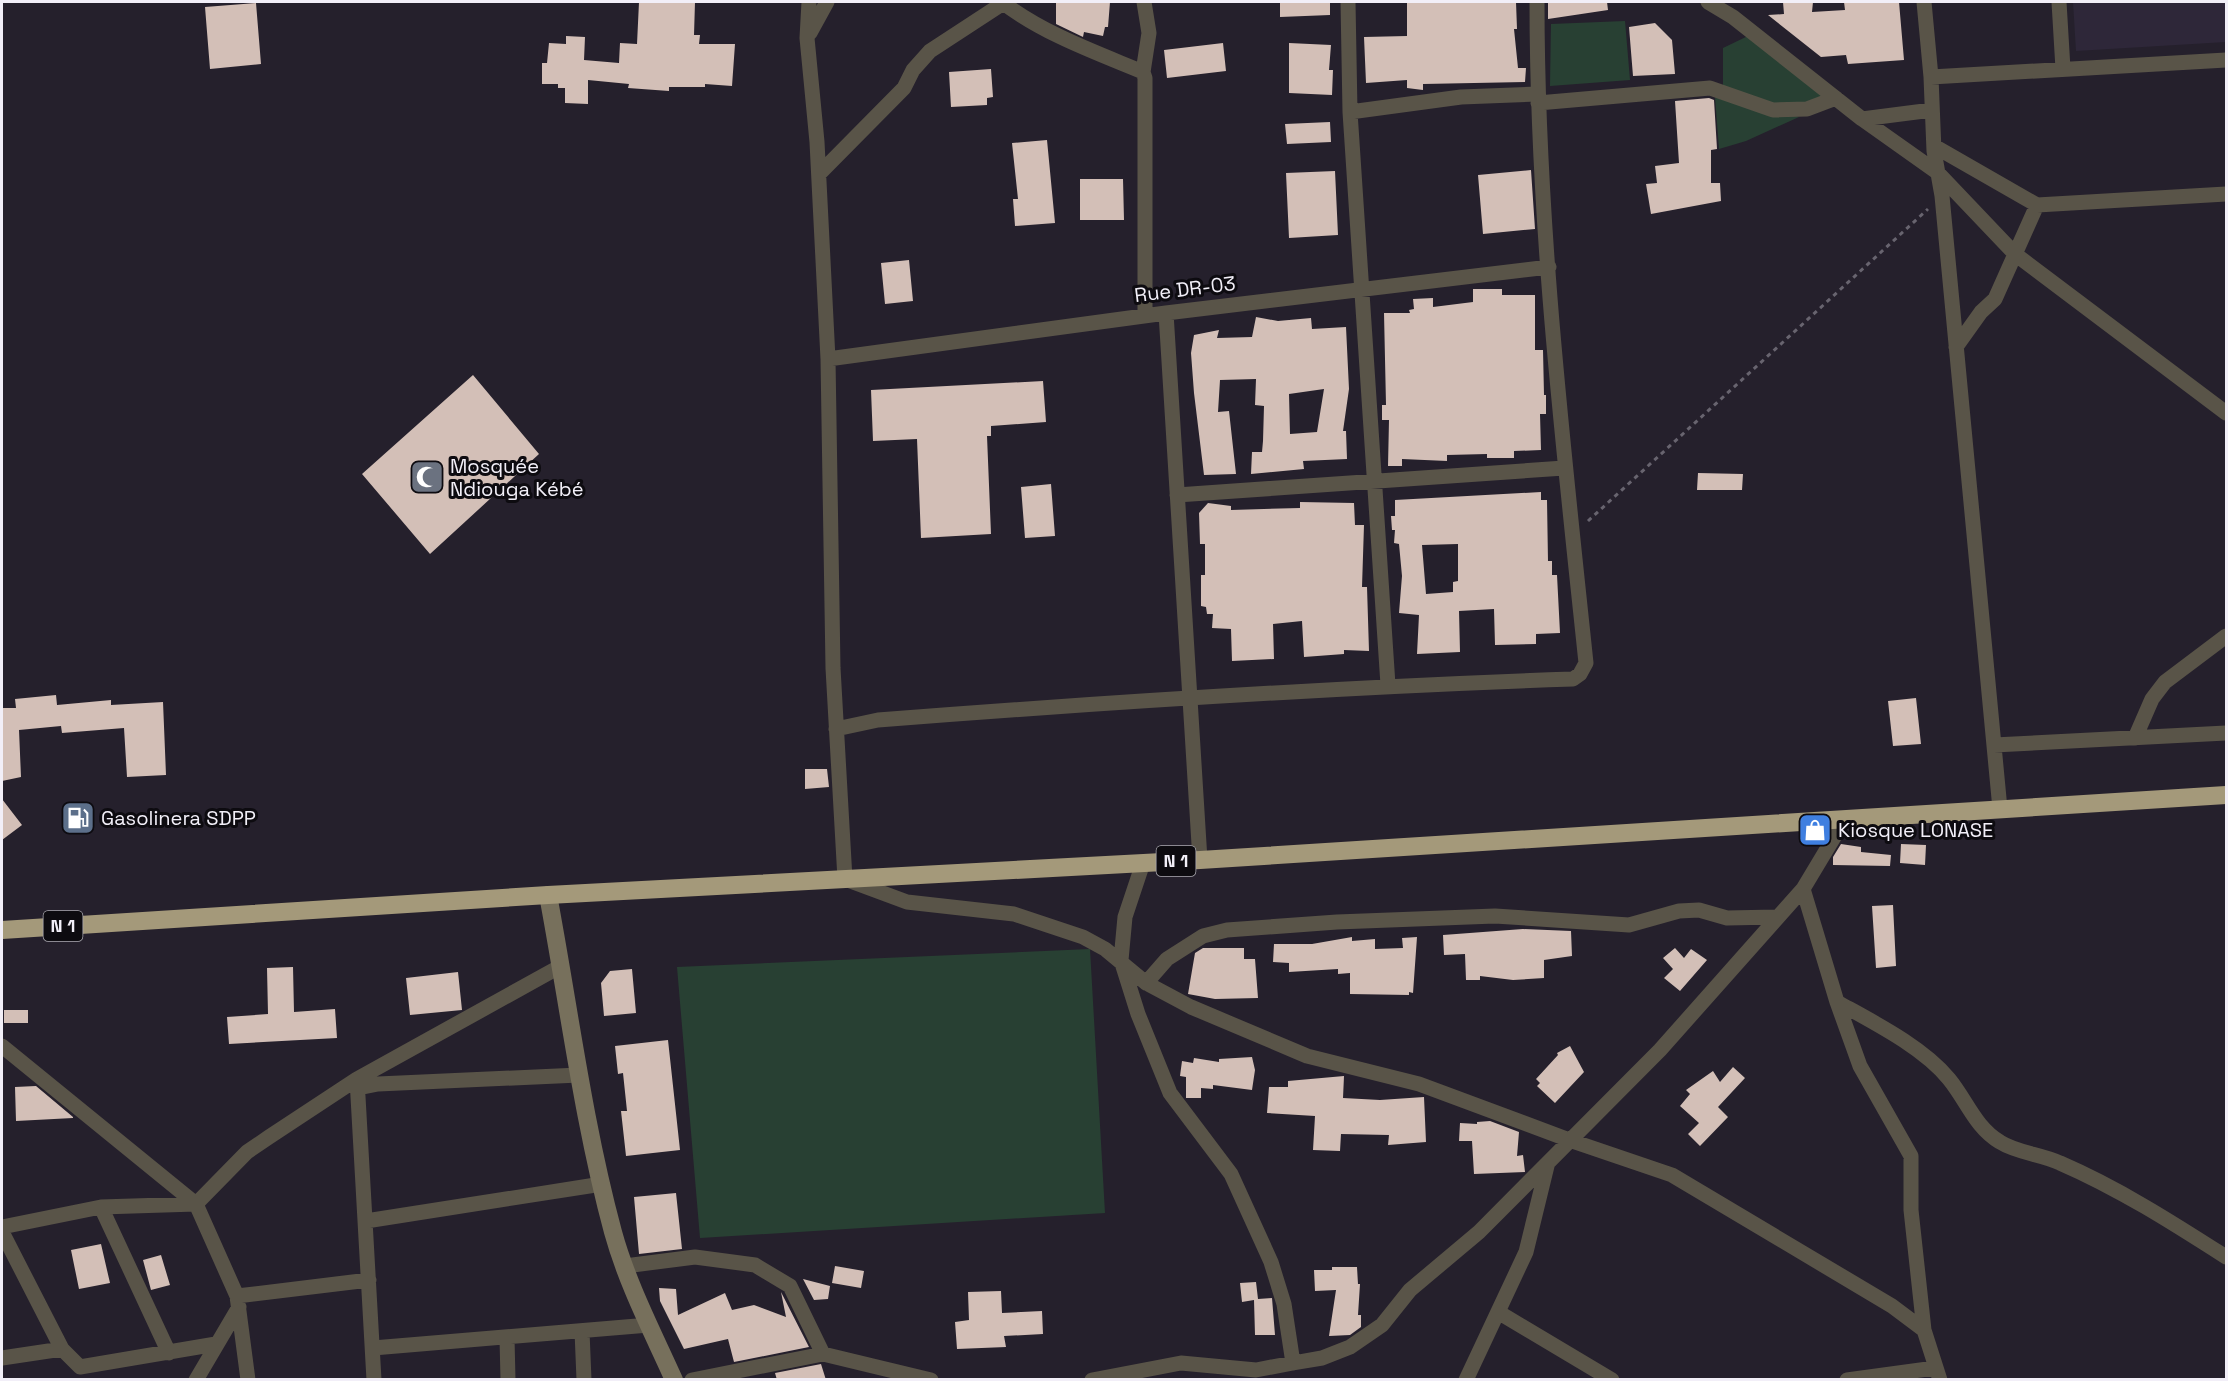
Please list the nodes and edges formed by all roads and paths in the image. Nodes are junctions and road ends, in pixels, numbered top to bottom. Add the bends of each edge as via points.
1 (809, 2) edge
2 (827, 2) edge
3 (1004, 2) edge
4 (1144, 2) edge
5 (1348, 2) edge
6 (1537, 2) edge
7 (1708, 2) edge
8 (1924, 2) edge
9 (2059, 2) edge
10 (807, 38) junction
11 (2226, 60) edge
12 (2063, 69) junction
13 (1143, 72) junction
14 (1931, 77) junction
15 (1538, 98) junction
16 (1836, 98) junction
17 (1932, 110) junction
18 (1350, 112) junction
19 (1862, 118) junction
20 (1934, 146) junction
21 (1937, 172) junction
22 (819, 174) junction
23 (2226, 194) edge
24 (1942, 196) junction
25 (2037, 205) junction
26 (2016, 254) junction
27 (1549, 267) junction
28 (1362, 290) junction
29 (1166, 313) junction
30 (1145, 315) junction
31 (1956, 347) junction
32 (828, 359) junction
33 (2226, 413) edge
34 (1564, 468) junction
35 (1375, 481) junction
36 (1177, 495) junction
37 (1572, 536) junction
38 (2226, 636) edge
39 (1388, 685) junction
40 (1190, 697) junction
41 (836, 729) junction
42 (2226, 733) edge
43 (2135, 738) junction
44 (1994, 745) junction
45 (2226, 795) edge
46 (2000, 809) junction
47 (1845, 819) junction
48 (1200, 860) junction
49 (1143, 863) junction
50 (845, 879) junction
51 (1803, 889) junction
52 (548, 895) junction
53 (1776, 917) junction
54 (2, 930) edge
55 (1121, 960) junction
56 (561, 966) junction
57 (1146, 983) junction
58 (1837, 1002) junction
59 (2, 1046) edge
60 (579, 1075) junction
61 (358, 1084) junction
62 (1572, 1141) junction
63 (1547, 1166) junction
64 (602, 1184) junction
65 (196, 1204) junction
66 (101, 1207) junction
67 (366, 1221) junction
68 (2, 1227) edge
69 (2, 1232) edge
70 (2226, 1257) edge
71 (625, 1266) junction
72 (369, 1280) junction
73 (238, 1302) junction
74 (1498, 1312) junction
75 (650, 1325) junction
76 (1924, 1330) junction
77 (582, 1331) junction
78 (507, 1338) junction
79 (216, 1344) junction
80 (373, 1348) junction
81 (62, 1349) junction
82 (168, 1353) junction
83 (823, 1354) junction
84 (2, 1358) edge
85 (1293, 1363) junction
86 (1938, 1374) edge
87 (196, 1380) edge
88 (248, 1380) edge
89 (374, 1380) edge
90 (508, 1380) edge
91 (584, 1380) edge
92 (674, 1380) edge
93 (692, 1380) edge
94 (931, 1380) edge
95 (1092, 1380) edge
96 (1466, 1380) edge
97 (1612, 1380) edge
98 (1847, 1380) edge

1 - 10 street
2 - 10 street
3 - 13 street via 1024,18 1063,38
3 - 22 street via 930,51 904,88
4 - 13 street via 1149,33
5 - 18 street
6 - 15 street
7 - 16 street
8 - 14 street
9 - 12 street
10 - 22 street
11 - 12 street
12 - 14 street
13 - 30 street
14 - 17 street
15 - 16 street via 1710,88 1773,110 1807,110
15 - 18 street via 1461,97
15 - 27 street
16 - 19 street
17 - 19 street
17 - 20 street
18 - 28 street
19 - 21 street
20 - 21 street
20 - 25 street
21 - 24 street
21 - 26 street
22 - 32 street
23 - 25 street
24 - 31 street
24 - 37 path
25 - 26 street
26 - 31 street via 1995,299
26 - 33 street
27 - 28 street, Rue DR-03
27 - 34 street
28 - 29 street, Rue DR-03
28 - 35 street
29 - 30 street, Rue DR-03
29 - 36 street
30 - 32 street, Rue DR-03
31 - 44 street
32 - 41 street
34 - 35 street
34 - 37 street
35 - 36 street
35 - 39 street
36 - 40 street
37 - 39 street via 1586,663 1580,674 1573,679
38 - 43 street via 2165,682 2152,699
39 - 40 street
40 - 41 street via 878,720
40 - 48 street
41 - 50 street
42 - 43 street
43 - 44 street
44 - 46 street
45 - 46 highway, N 1
46 - 47 highway, N 1
47 - 48 highway, N 1
47 - 51 street
48 - 49 highway, N 1
49 - 50 highway, N 1
49 - 55 street via 1125,917
50 - 52 highway, N 1
50 - 55 street via 907,902 1014,914 1083,937
51 - 53 street
51 - 58 street
52 - 54 highway, N 1
52 - 56 main road
53 - 57 street via 1727,918 1699,910 1679,911 1629,925 1495,916 1338,921 1227,930 1203,936 1167,959
53 - 62 street via 1660,1050
55 - 57 street
55 - 85 street via 1170,1092 1231,1174 1271,1262 1284,1304
56 - 60 main road
56 - 61 street
57 - 62 street via 1307,1056 1419,1084
58 - 70 street via 1898,1036 1949,1079 1972,1115 2002,1144 2059,1162 2157,1213
58 - 76 street via 1860,1066 1911,1156 1911,1210
59 - 65 street
60 - 61 street
60 - 64 main road
61 - 65 street via 247,1152
61 - 67 street
62 - 63 street
62 - 76 street via 1672,1175 1892,1306
63 - 74 street via 1526,1252
63 - 85 street via 1479,1232 1410,1290 1382,1324 1350,1347 1322,1358
64 - 67 street
64 - 71 main road
65 - 66 street
65 - 73 street
66 - 68 street
66 - 82 street
67 - 72 street
69 - 81 street
71 - 75 main road
71 - 83 street via 695,1257 755,1265 789,1286
72 - 73 street
72 - 80 street
73 - 79 street
73 - 88 street
74 - 96 street
74 - 97 street
75 - 77 street
75 - 92 main road
76 - 86 street
77 - 78 street
77 - 91 street
78 - 80 street
78 - 90 street
79 - 82 street
79 - 87 street
80 - 89 street
81 - 82 street via 80,1367
81 - 84 street
83 - 93 street
83 - 94 street
85 - 95 street via 1256,1370 1181,1363
86 - 98 street

